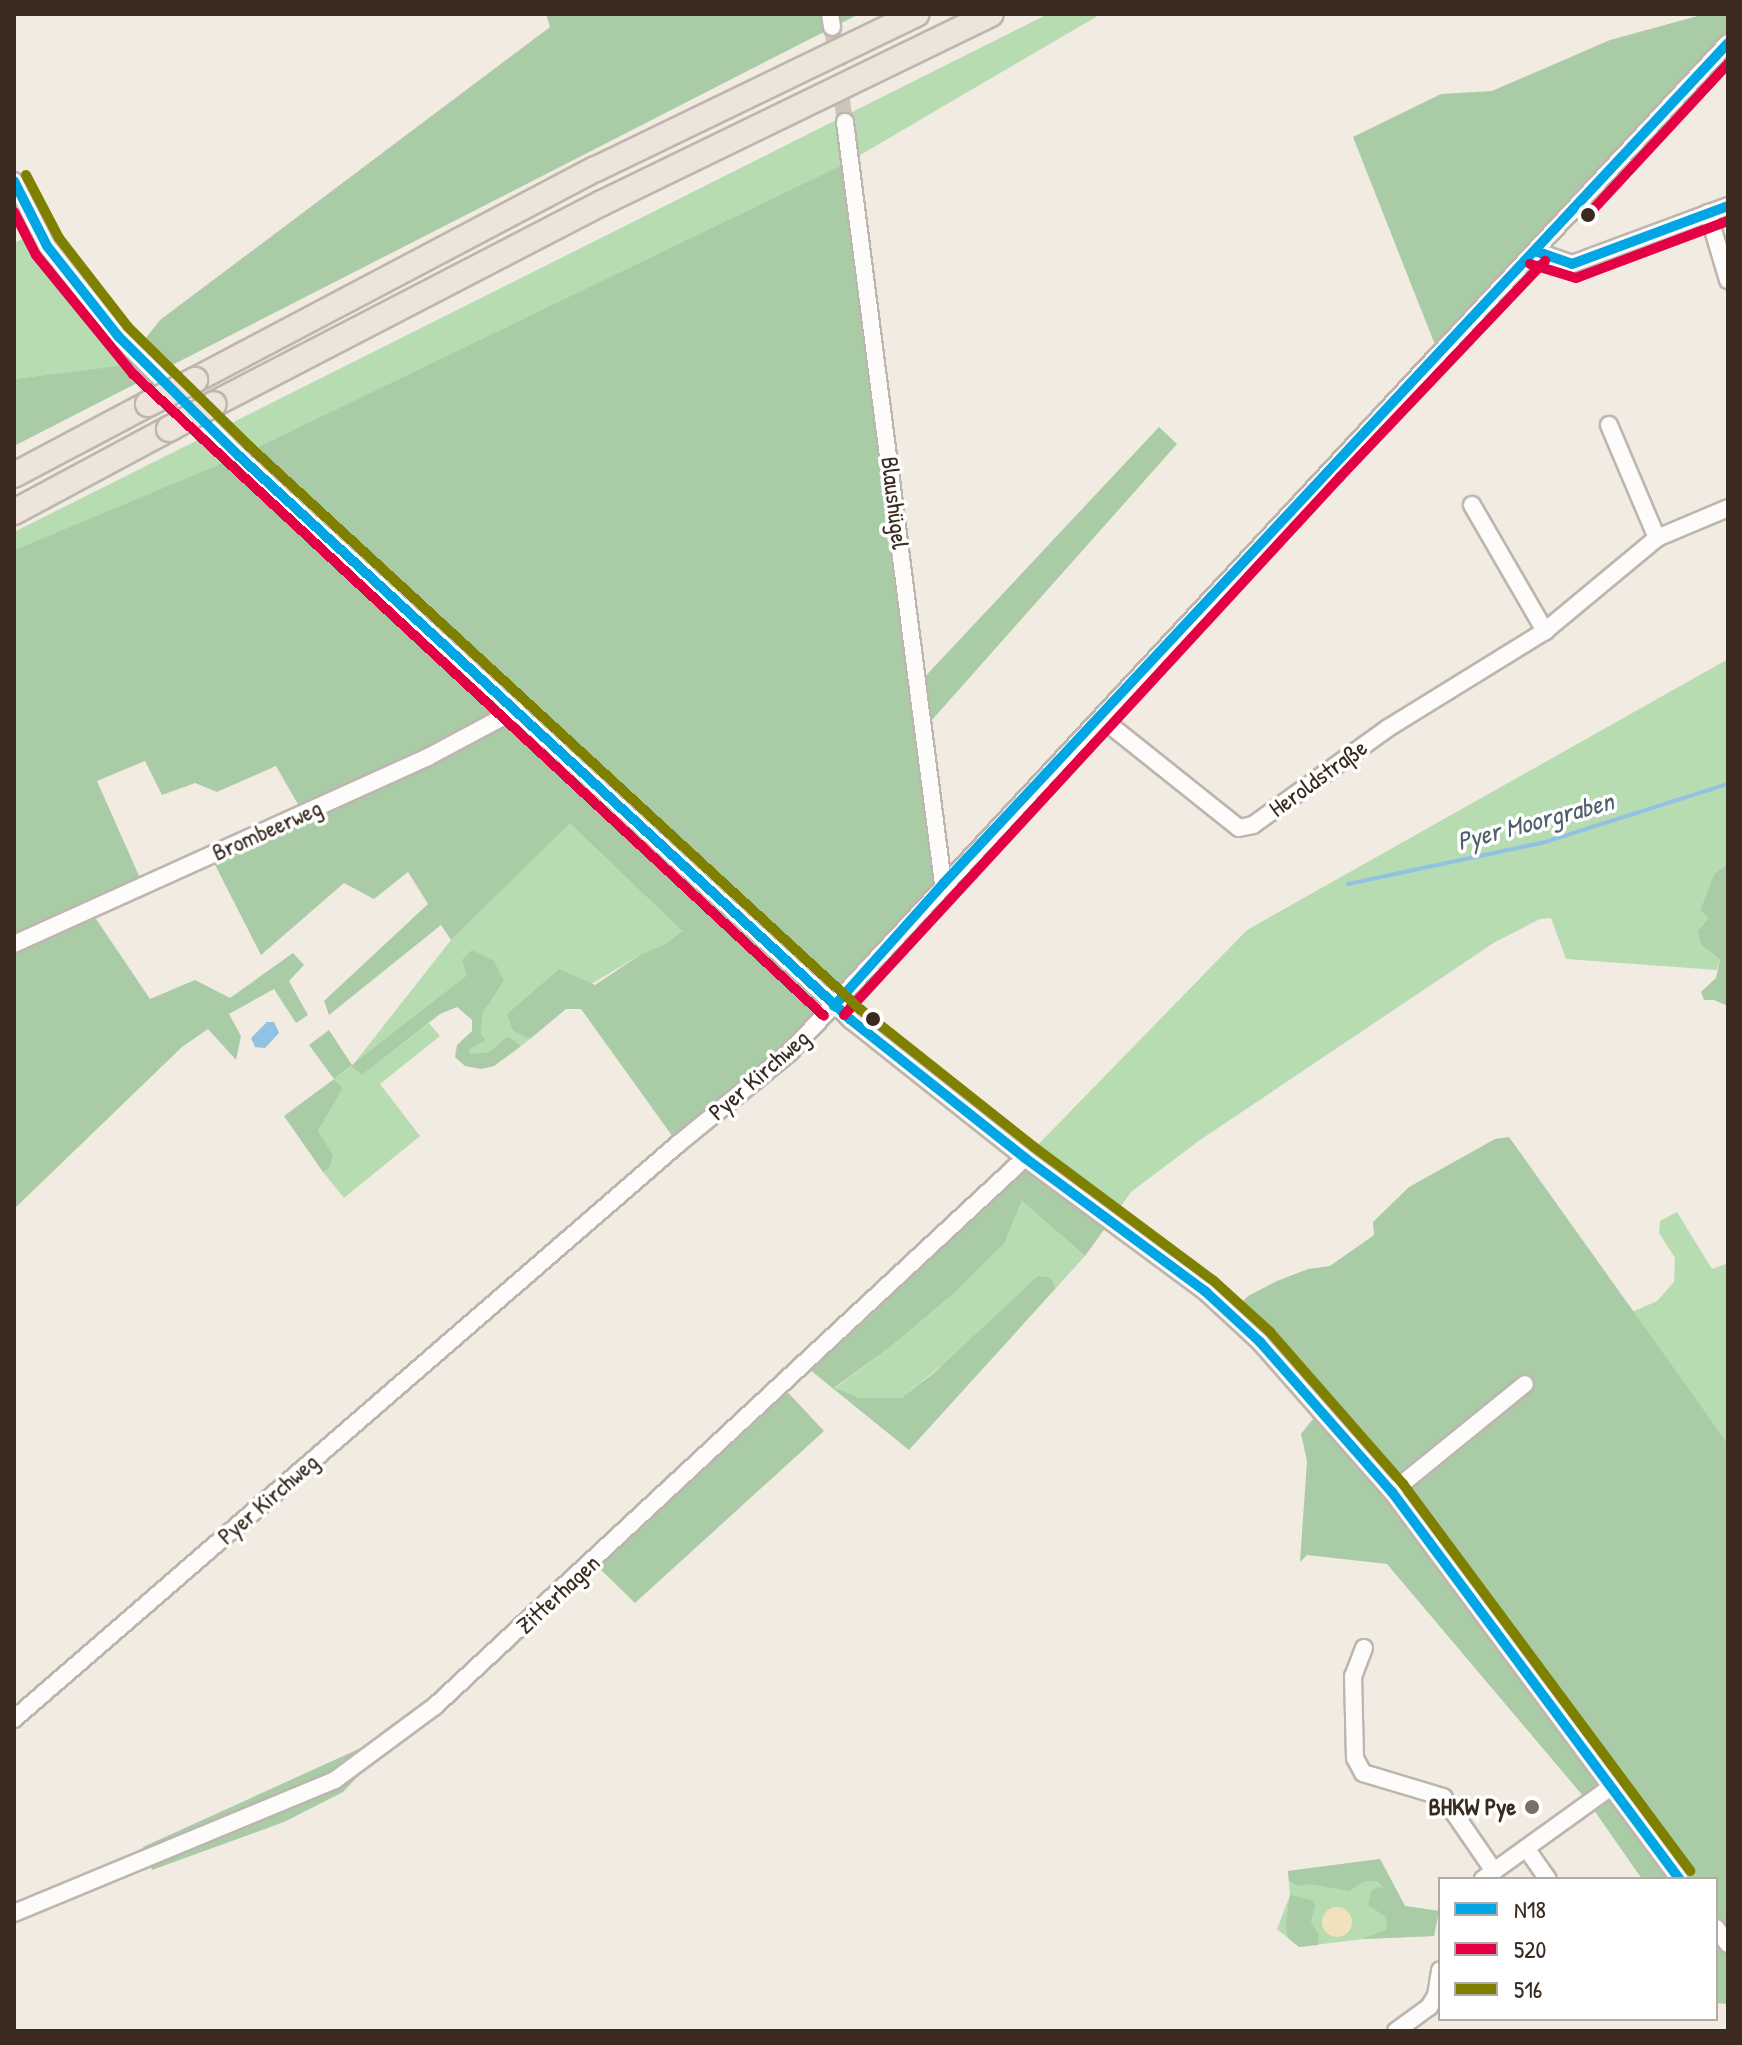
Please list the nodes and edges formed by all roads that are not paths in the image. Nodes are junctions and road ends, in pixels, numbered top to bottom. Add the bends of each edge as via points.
1 (916, 14) edge
2 (991, 14) edge
3 (1728, 43) edge
4 (845, 122) tunnel mouth
5 (14, 181) edge
6 (1728, 206) edge
7 (1708, 213) junction
8 (1535, 251) junction
9 (1728, 280) edge
10 (1609, 425) dead end
11 (14, 475) edge
12 (1472, 505) dead end
13 (1728, 508) edge
14 (14, 512) edge
15 (1657, 538) junction
16 (1545, 631) junction
17 (516, 710) junction
18 (1101, 718) junction
19 (943, 884) junction
20 (14, 944) edge
21 (834, 1006) junction
22 (1025, 1158) junction
23 (1525, 1384) dead end
24 (1392, 1492) junction
25 (1364, 1648) dead end
26 (14, 1719) edge
27 (1611, 1787) junction
28 (1526, 1848) junction
29 (1489, 1875) edge
30 (1547, 1877) edge
31 (1678, 1877) edge
32 (14, 1913) edge
33 (1438, 1983) edge
34 (1396, 2031) edge

1 - 11 highway, bridge via 596,169
2 - 14 highway, bridge via 602,203
3 - 8 street, Pyer Kirchweg
4 - 19 street, Blaushügel
5 - 17 street via 47,246 118,336 239,456
6 - 7 street
7 - 8 street via 1572,264
7 - 9 street
8 - 18 street, Pyer Kirchweg
10 - 15 street
12 - 16 street
13 - 15 street, Heroldstraße
15 - 16 street, Heroldstraße
16 - 18 street, Heroldstraße via 1388,728 1253,825 1239,828
17 - 20 street, Brombeerweg via 428,757
17 - 21 street
18 - 19 street, Pyer Kirchweg
19 - 21 street, Pyer Kirchweg
21 - 22 street
21 - 26 street, Pyer Kirchweg via 789,1053
22 - 24 street via 1230,1314
22 - 32 street, Zitterhagen via 435,1706 335,1780
23 - 24 street
24 - 27 street
25 - 29 street via 1353,1676 1355,1758 1363,1773 1443,1797
27 - 28 street
27 - 31 street
28 - 29 street
28 - 30 street
33 - 34 street via 1429,2007

